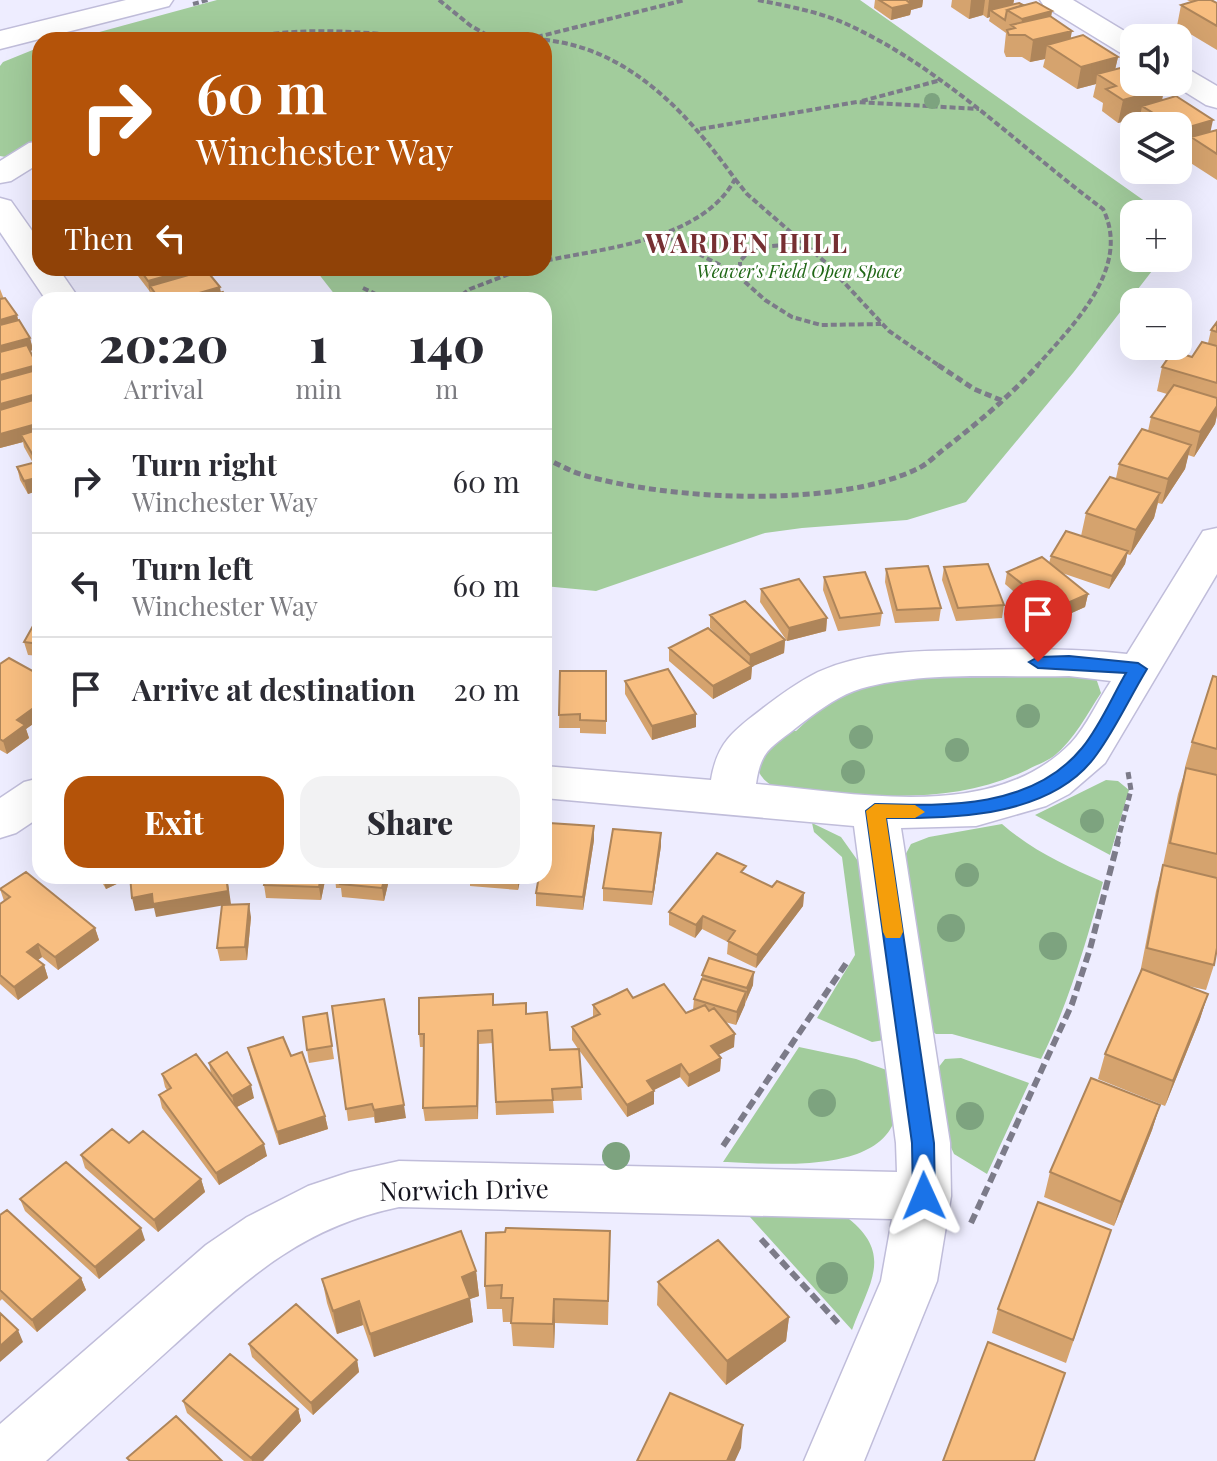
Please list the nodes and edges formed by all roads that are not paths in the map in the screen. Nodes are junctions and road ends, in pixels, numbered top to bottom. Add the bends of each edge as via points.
1 (159, 0) edge
2 (1054, 0) edge
3 (0, 40) edge
4 (1120, 40) edge
5 (1192, 84) edge
6 (1217, 99) edge
7 (32, 155) edge
8 (0, 174) edge
9 (0, 208) edge
10 (32, 254) edge
11 (1217, 540) edge
12 (1138, 669) junction
13 (552, 783) edge
14 (731, 797) junction
15 (32, 799) edge
16 (875, 811) junction
17 (0, 821) edge
18 (944, 1212) junction
19 (2, 1461) edge
20 (834, 1461) edge

1 - 3 street
2 - 4 street
5 - 6 street
7 - 8 street
9 - 10 street
11 - 12 street
12 - 14 street via 1069,662 914,665 835,682 750,741 737,758
12 - 16 street via 1081,760 1053,783 1003,804 961,811
13 - 14 street
14 - 16 street
15 - 17 street
16 - 18 street via 923,1143
18 - 19 street, Norwich Drive via 705,1191 399,1184 325,1203 263,1235 226,1263
18 - 20 street via 909,1281

